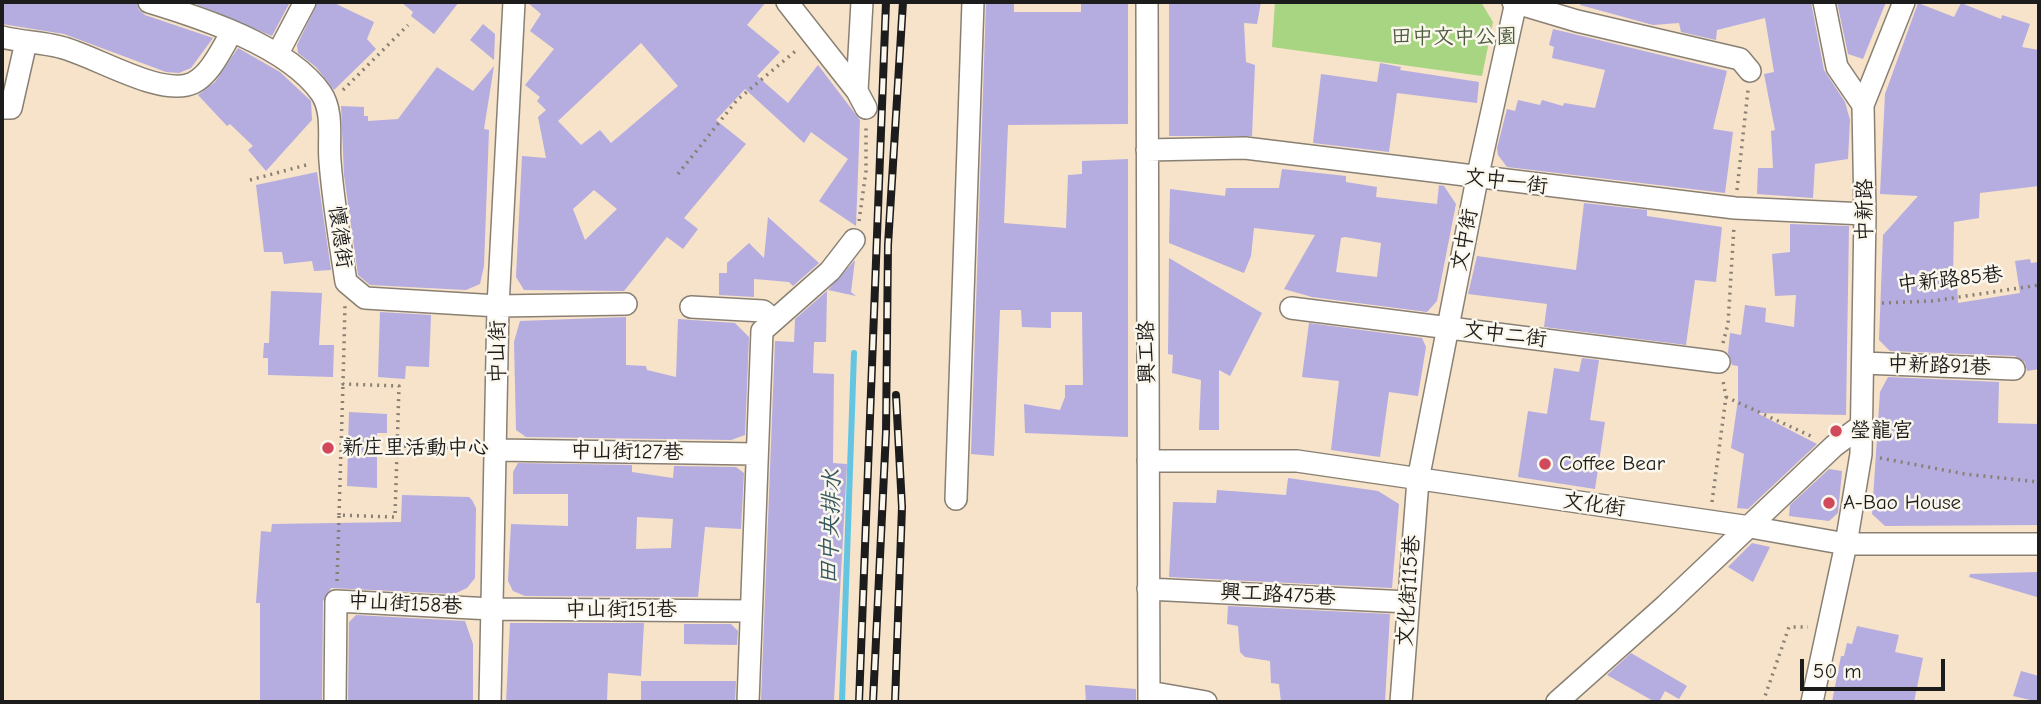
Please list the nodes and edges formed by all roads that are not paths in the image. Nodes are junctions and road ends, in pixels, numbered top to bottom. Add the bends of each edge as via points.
1 (149, 2) edge
2 (305, 2) edge
3 (514, 2) edge
4 (787, 2) edge
5 (862, 2) edge
6 (973, 2) edge
7 (1147, 2) edge
8 (1515, 2) edge
9 (1824, 2) edge
10 (1904, 2) edge
11 (203, 9) edge
12 (232, 32) junction
13 (2, 37) edge
14 (26, 42) junction
15 (278, 53) junction
16 (1750, 71) road end
17 (1863, 105) junction
18 (2, 108) edge
19 (1147, 150) junction
20 (1477, 178) junction
21 (1865, 214) junction
22 (854, 240) road end
23 (626, 304) dead end
24 (498, 306) junction
25 (691, 307) dead end
26 (1291, 309) dead end
27 (774, 320) junction
28 (1448, 328) junction
29 (1719, 362) road end
30 (1864, 363) junction
31 (2014, 369) dead end
32 (1861, 426) junction
33 (498, 450) junction
34 (756, 454) junction
35 (1148, 461) junction
36 (1418, 480) junction
37 (956, 499) dead end
38 (1750, 527) junction
39 (1846, 544) junction
40 (2039, 544) edge
41 (1148, 589) junction
42 (1408, 602) junction
43 (492, 609) junction
44 (750, 611) junction
45 (1149, 697) edge
46 (335, 702) edge
47 (490, 702) edge
48 (748, 702) edge
49 (1206, 702) edge
50 (1401, 702) edge
51 (1557, 702) edge
52 (1812, 702) edge

1 - 11 street
2 - 15 street
3 - 24 street, 中山街
4 - 5 street via 861,100
6 - 37 street
7 - 19 street, 興工路
8 - 16 street via 1740,59
8 - 20 street, 文中街
9 - 17 street via 1837,67
10 - 17 street, 中新路
11 - 12 street
12 - 14 street via 201,78 176,86 143,79 60,47
12 - 15 street
13 - 14 street
14 - 18 street via 11,108
15 - 24 street, 懷德街 via 321,93 326,107 346,282 365,298
17 - 21 street, 中新路
19 - 20 street, 文中一街 via 1245,148
19 - 35 street, 興工路
20 - 21 street, 文中一街 via 1735,208
20 - 28 street, 文中街
21 - 30 street, 中新路
22 - 27 street via 830,271
23 - 24 street, 懷德街
24 - 33 street, 中山街
25 - 27 street via 763,311
26 - 28 street, 文中二街
27 - 34 street via 762,331
28 - 29 street, 文中二街
28 - 36 street, 文中街
30 - 31 street, 中新路91巷
30 - 32 street, 中新路
32 - 38 street
32 - 39 street, 中新路 via 1861,454
33 - 34 street, 中山街127巷
33 - 43 street, 中山街
34 - 44 street
35 - 36 street, 文化街 via 1297,461
35 - 41 street, 興工路
36 - 38 street, 文化街
36 - 42 street, 文化街115巷
38 - 39 street, 文化街
38 - 51 street
39 - 40 street, 文化街
39 - 52 street, 中新路
41 - 42 street, 興工路475巷
41 - 45 street, 興工路
42 - 50 street, 文化街115巷
43 - 44 street, 中山街151巷
43 - 46 street, 中山街158巷 via 336,601
43 - 47 street, 中山街
44 - 48 street
45 - 49 street

